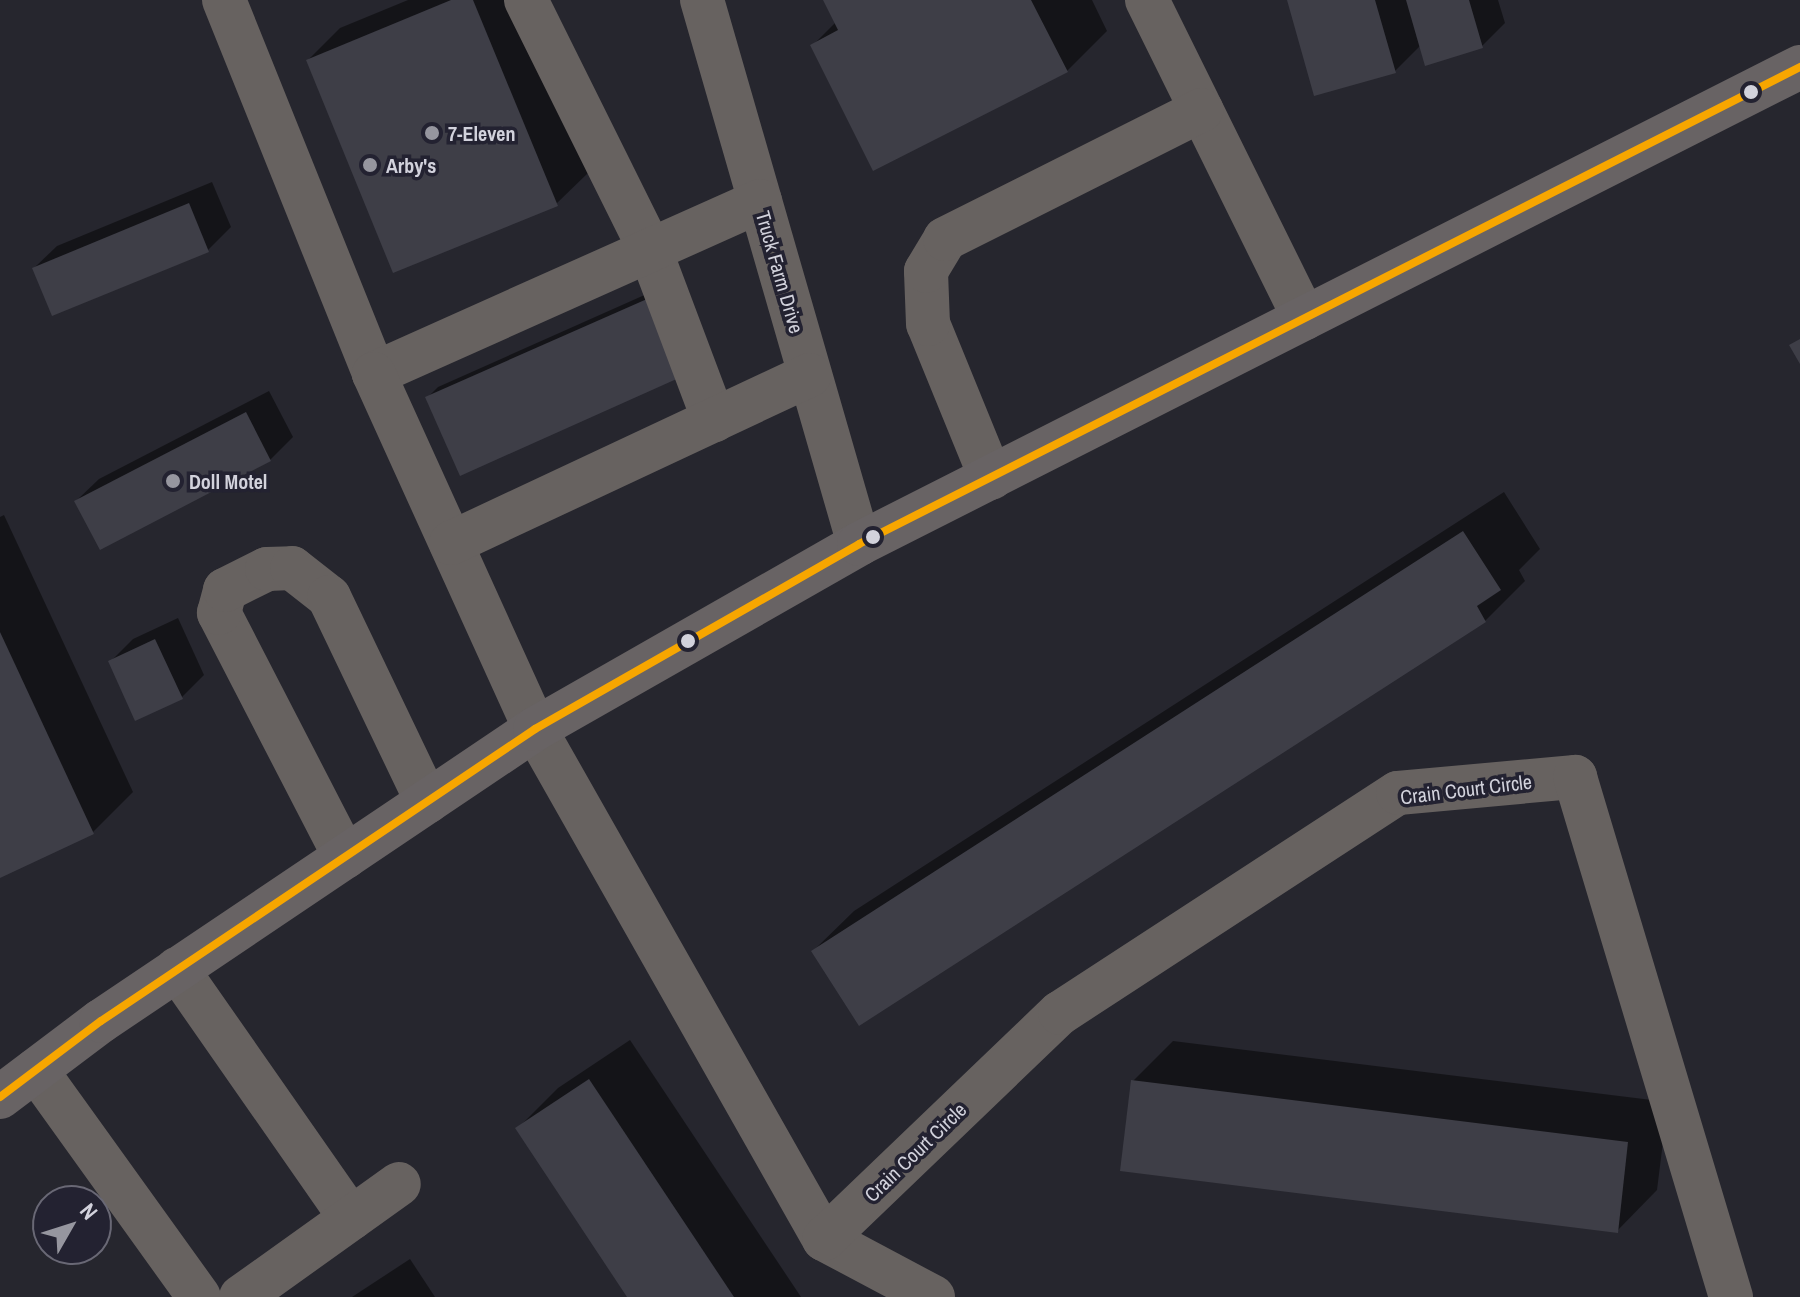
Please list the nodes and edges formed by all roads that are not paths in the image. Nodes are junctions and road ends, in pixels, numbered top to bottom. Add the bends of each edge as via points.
1 (224, 0) edge
2 (526, 0) edge
3 (702, 0) edge
4 (1147, 0) edge
5 (1800, 67) edge
6 (1201, 110) junction
7 (760, 201) junction
8 (650, 250) junction
9 (1304, 318) junction
10 (374, 374) junction
11 (810, 375) junction
12 (714, 420) junction
13 (991, 478) junction
14 (451, 543) junction
15 (859, 544) junction
16 (535, 729) junction
17 (427, 802) junction
18 (345, 857) junction
19 (177, 969) junction
20 (36, 1070) junction
21 (0, 1097) edge
22 (399, 1184) dead end
23 (351, 1218) junction
24 (824, 1239) junction
25 (199, 1297) edge
26 (241, 1297) edge
27 (933, 1297) edge
28 (1731, 1297) edge

1 - 10 street
2 - 8 street
3 - 7 street, Truck Farm Drive
4 - 6 street
5 - 9 main road
6 - 9 street
6 - 13 street via 945,239 926,271 928,324
7 - 8 street
7 - 11 street, Truck Farm Drive
8 - 10 street
8 - 12 street
9 - 13 main road
10 - 14 street
11 - 12 street
11 - 15 street, Truck Farm Drive
12 - 14 street
13 - 15 main road
14 - 16 street
15 - 16 main road
16 - 17 main road
16 - 24 street
17 - 18 main road
17 - 18 street via 329,597 292,568 267,569 225,590 219,613
18 - 19 main road
19 - 20 main road
19 - 23 street
20 - 21 main road
20 - 25 street
22 - 23 street
23 - 26 street
24 - 27 street
24 - 28 street, Crain Court Circle via 1060,1013 1398,793 1575,777

